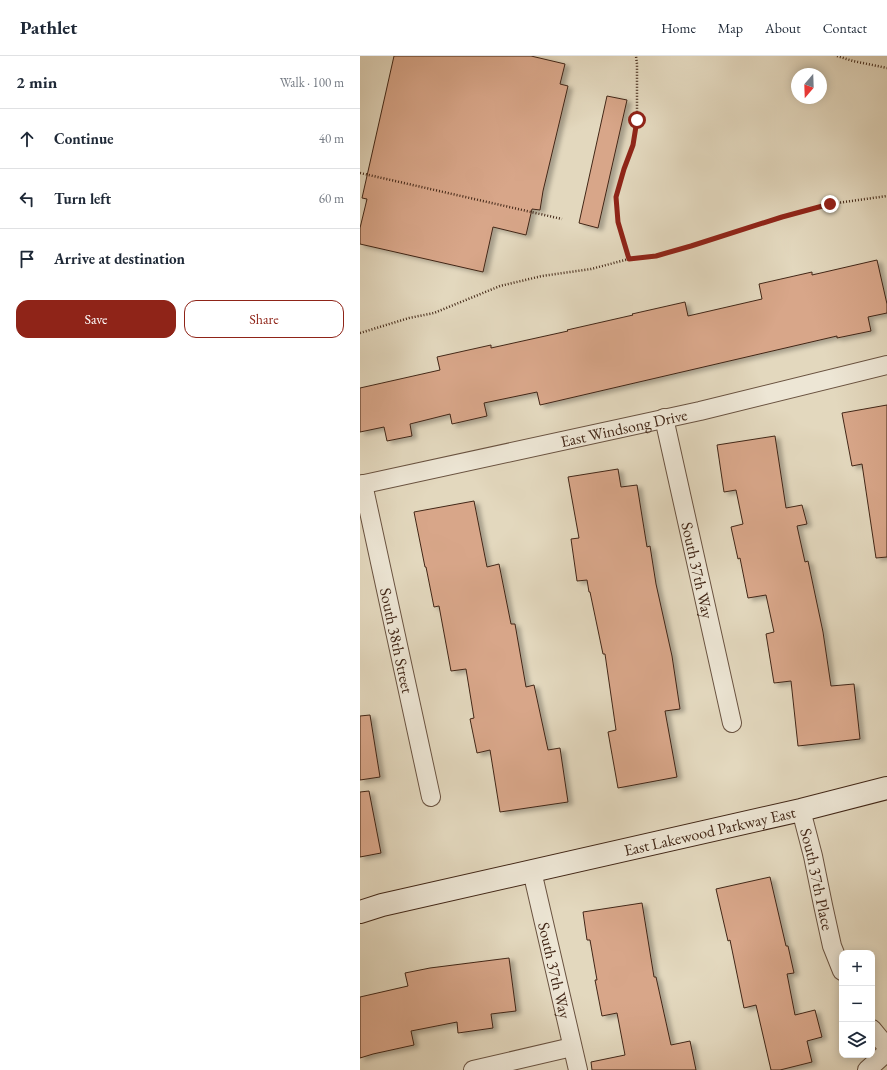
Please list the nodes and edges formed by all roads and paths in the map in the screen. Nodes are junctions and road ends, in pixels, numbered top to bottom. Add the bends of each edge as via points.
1 (636, 56) edge
2 (836, 56) edge
3 (887, 68) edge
4 (360, 173) edge
5 (887, 196) edge
6 (562, 219) dead end
7 (629, 259) junction
8 (360, 333) edge
9 (887, 365) edge
10 (664, 418) junction
11 (361, 484) edge
12 (732, 723) dead end
13 (887, 788) edge
14 (431, 797) dead end
15 (801, 810) junction
16 (532, 871) junction
17 (360, 912) edge
18 (839, 964) edge
19 (875, 1033) edge
20 (572, 1047) junction
21 (887, 1047) edge
22 (887, 1052) edge
23 (473, 1070) edge
24 (578, 1070) edge
25 (867, 1070) edge

1 - 7 path via 637,120 633,145 616,197 618,222
2 - 3 path
4 - 6 path
5 - 7 path via 830,204 656,256
7 - 8 path via 591,269 542,276 500,286 434,313
9 - 10 street, East Windsong Drive
10 - 11 street, East Windsong Drive
10 - 12 street, South 37th Way
11 - 14 street, South 38th Street
13 - 15 street, East Lakewood Parkway East
15 - 16 street, East Lakewood Parkway East
15 - 18 street, South 37th Place via 832,946
16 - 17 street, East Lakewood Parkway East
16 - 20 street, South 37th Way
19 - 21 street
20 - 23 street
20 - 24 street, South 37th Way
22 - 25 street

